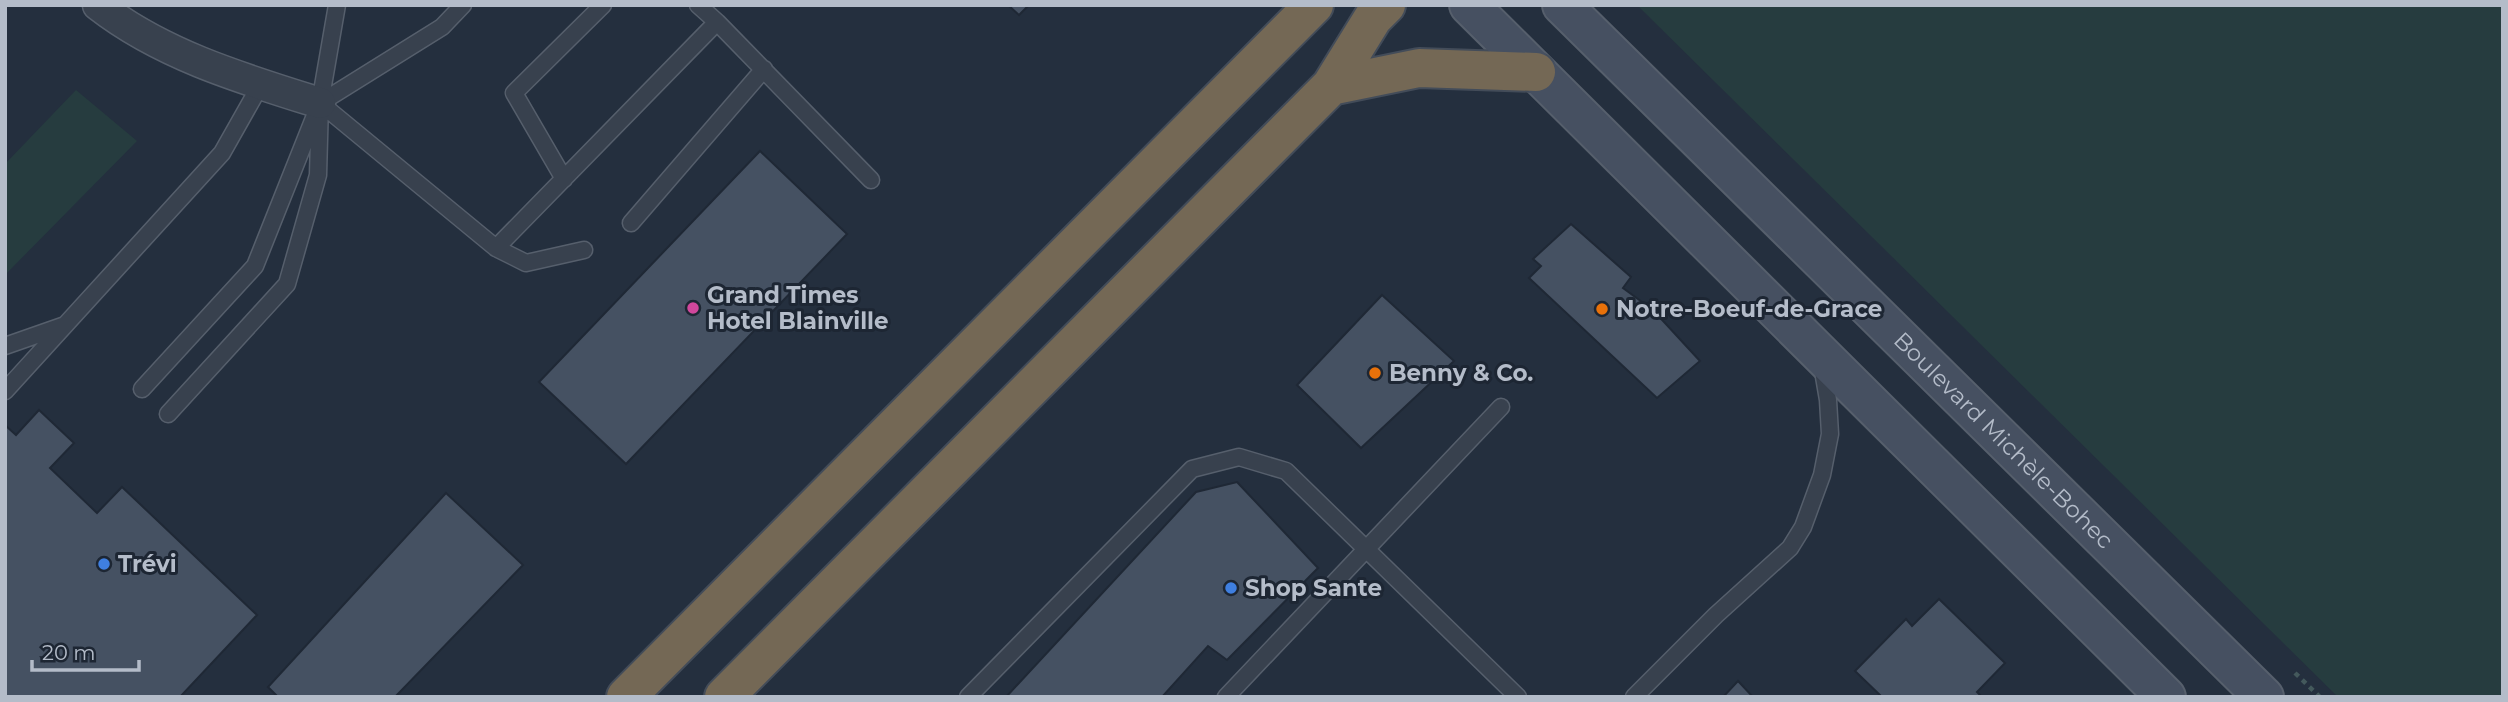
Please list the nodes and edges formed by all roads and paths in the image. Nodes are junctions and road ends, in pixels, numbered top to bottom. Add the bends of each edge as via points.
1 (98, 5) edge
2 (337, 5) edge
3 (463, 5) edge
4 (603, 5) edge
5 (698, 5) edge
6 (1314, 5) edge
7 (1385, 5) edge
8 (1469, 5) edge
9 (1562, 5) edge
10 (717, 22) junction
11 (764, 69) junction
12 (1536, 72) junction
13 (261, 84) junction
14 (1331, 86) junction
15 (320, 103) junction
16 (564, 179) junction
17 (871, 180) dead end
18 (631, 223) dead end
19 (496, 248) junction
20 (584, 250) dead end
21 (67, 324) junction
22 (5, 346) edge
23 (1819, 350) junction
24 (142, 389) dead end
25 (5, 391) edge
26 (1501, 407) dead end
27 (168, 414) dead end
28 (1366, 549) junction
29 (626, 697) edge
30 (723, 697) edge
31 (968, 697) edge
32 (1226, 697) edge
33 (1518, 697) edge
34 (1634, 697) edge
35 (2166, 697) edge
36 (2264, 697) edge

1 - 13 street via 174,50
2 - 15 lane
3 - 15 lane via 442,27
4 - 16 lane via 514,93
5 - 10 lane
6 - 29 highway
7 - 14 highway
8 - 12 street
9 - 36 street, Boulevard Michèle-Bohec
10 - 11 lane
10 - 16 lane
11 - 17 lane
11 - 18 lane
12 - 14 highway via 1419,68
12 - 23 street
13 - 15 street
13 - 21 lane via 222,153
14 - 30 highway
15 - 19 lane
15 - 24 lane via 255,266
15 - 27 lane via 318,175 287,284
16 - 19 lane
19 - 20 lane via 526,263
21 - 22 lane
21 - 25 lane
23 - 34 lane via 1830,419 1814,501 1790,548
23 - 35 street
26 - 28 lane
28 - 31 lane via 1286,471 1239,457 1192,469
28 - 32 lane
28 - 33 lane

